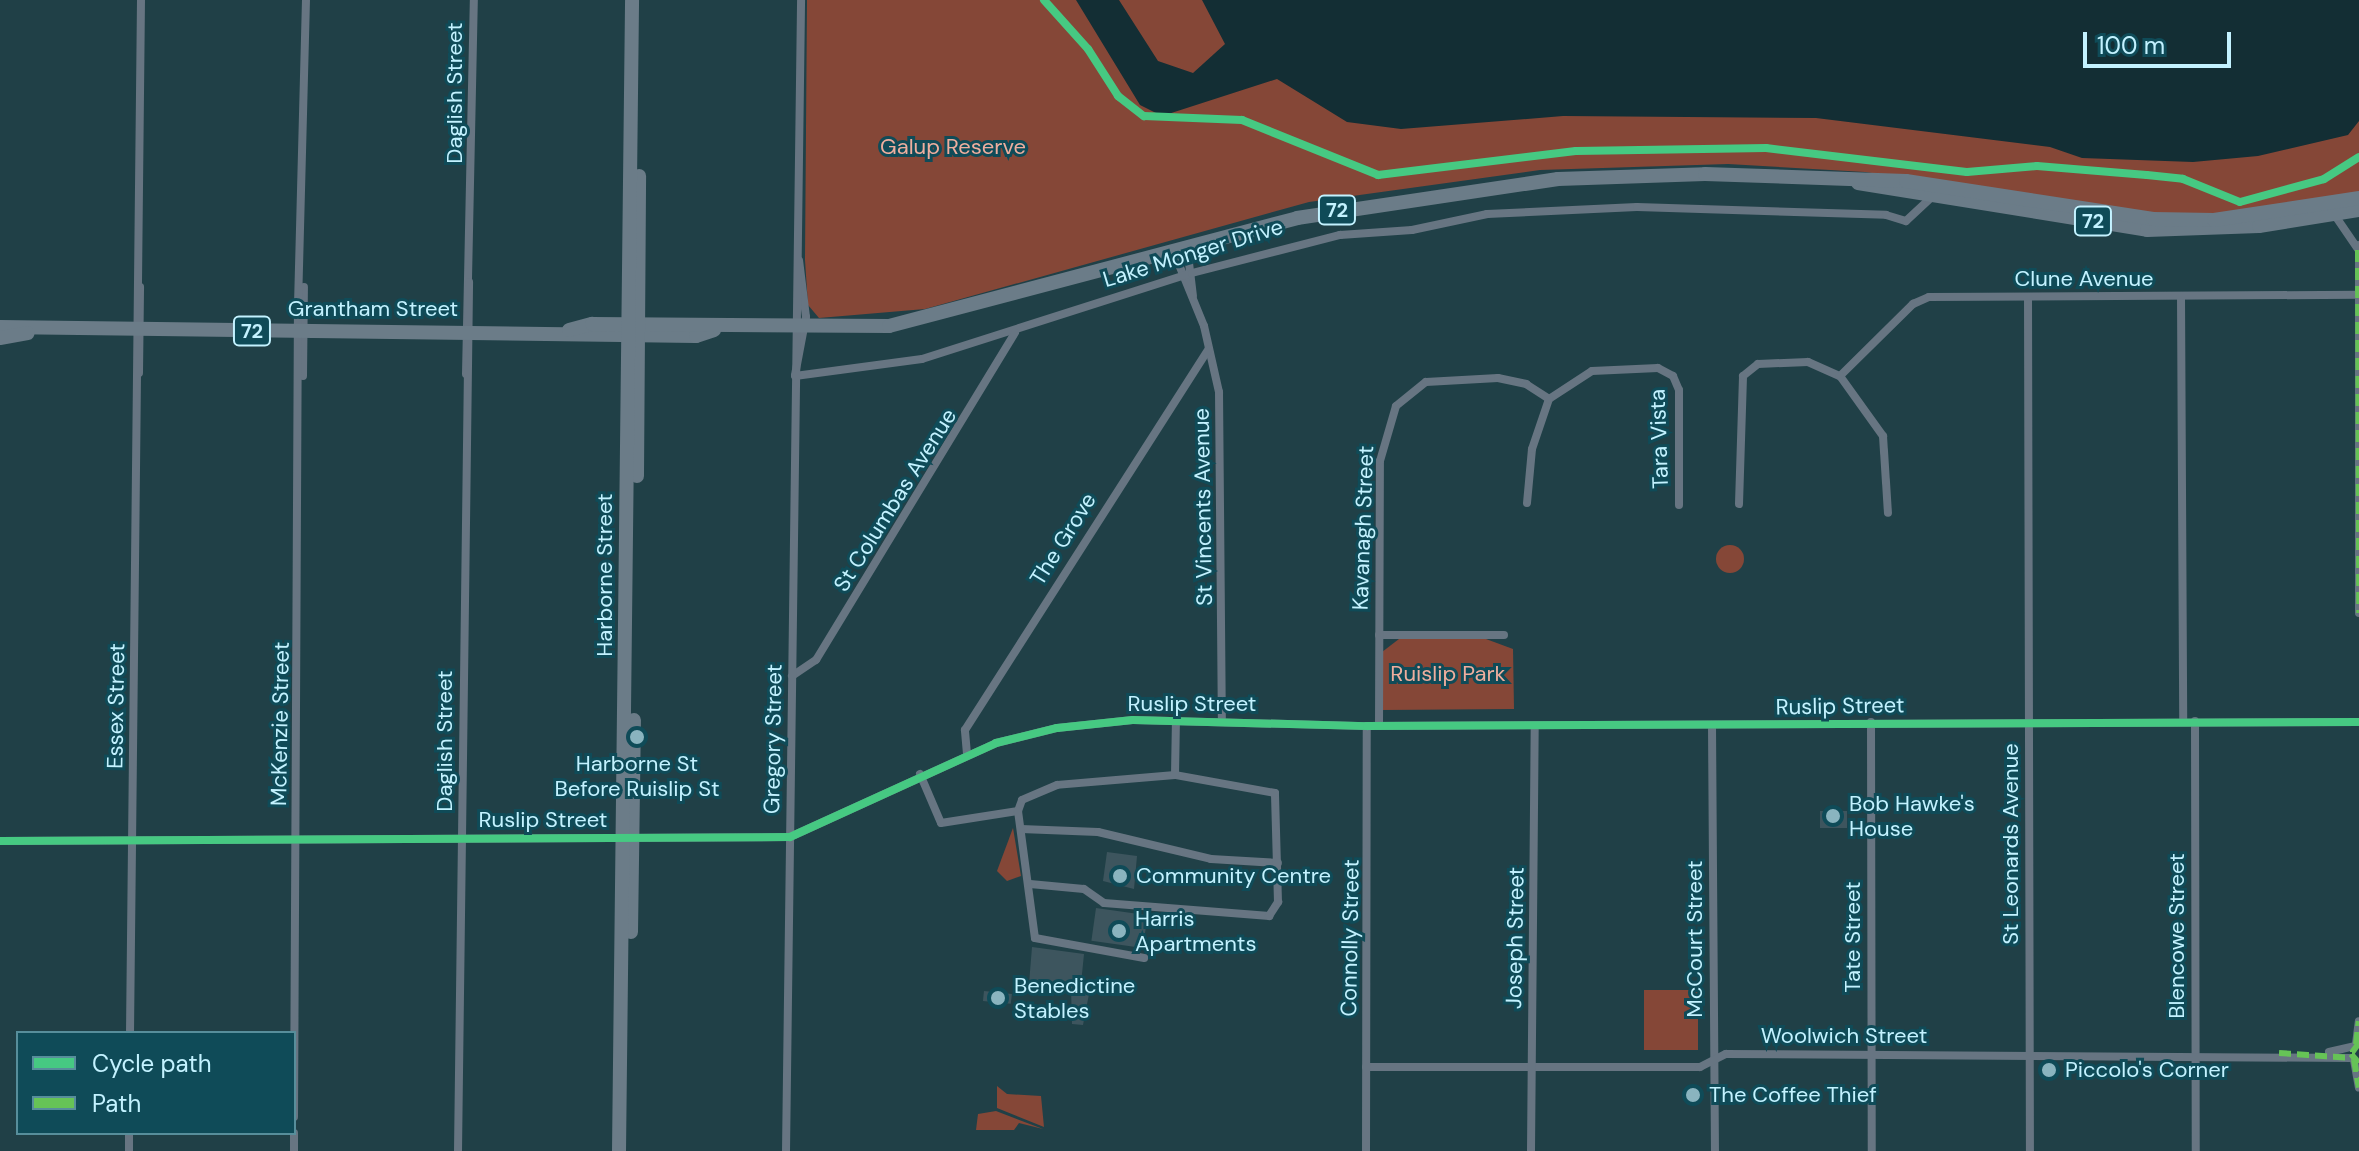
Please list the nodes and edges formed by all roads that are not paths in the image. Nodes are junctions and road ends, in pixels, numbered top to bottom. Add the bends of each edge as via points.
1 (141, 0) edge
2 (306, 0) edge
3 (474, 0) edge
4 (632, 0) edge
5 (640, 0) edge
6 (801, 0) edge
7 (1936, 191) junction
8 (2359, 198) edge
9 (2359, 210) edge
10 (2334, 214) junction
11 (1180, 246) junction
12 (2358, 248) edge
13 (1192, 273) junction
14 (1181, 276) junction
15 (2359, 295) edge
16 (1193, 297) junction
17 (2028, 297) junction
18 (2181, 297) junction
19 (0, 327) edge
20 (799, 328) junction
21 (832, 329) joint
22 (468, 330) junction
23 (632, 330) junction
24 (139, 331) junction
25 (303, 331) junction
26 (32, 332) junction
27 (1015, 333) junction
28 (0, 338) edge
29 (1209, 349) junction
30 (795, 376) junction
31 (1840, 376) junction
32 (2359, 393) edge
33 (1549, 399) junction
34 (1527, 503) dead end
35 (1739, 504) dead end
36 (1679, 505) dead end
37 (1888, 513) dead end
38 (2359, 613) edge
39 (1379, 635) junction
40 (1504, 635) dead end
41 (792, 676) junction
42 (1176, 720) junction
43 (1222, 721) junction
44 (2183, 721) junction
45 (2195, 721) junction
46 (1871, 722) junction
47 (2029, 722) junction
48 (2359, 722) edge
49 (1367, 726) junction
50 (1379, 726) junction
51 (1535, 726) junction
52 (1712, 726) junction
53 (967, 754) junction
54 (920, 774) junction
55 (1175, 775) junction
56 (1018, 811) junction
57 (1021, 829) junction
58 (790, 837) junction
59 (462, 838) junction
60 (627, 838) junction
61 (297, 839) junction
62 (132, 840) junction
63 (0, 841) edge
64 (1278, 863) junction
65 (1030, 884) junction
66 (1144, 958) dead end
67 (2359, 1021) edge
68 (130, 1031) edge
69 (295, 1031) edge
70 (2356, 1044) edge
71 (2195, 1053) junction
72 (2324, 1053) junction
73 (1871, 1054) junction
74 (2030, 1054) junction
75 (2355, 1060) edge
76 (1714, 1061) junction
77 (1366, 1067) junction
78 (1532, 1067) junction
79 (2359, 1088) edge
80 (458, 1151) edge
81 (619, 1151) edge
82 (628, 1151) edge
83 (786, 1151) edge
84 (1366, 1151) edge
85 (1531, 1151) edge
86 (1715, 1151) edge
87 (1872, 1151) edge
88 (2030, 1151) edge
89 (2196, 1151) edge

1 - 24 street, Essex Street
2 - 25 street, McKenzie Street
3 - 22 street, Daglish Street
4 - 23 main road, Harborne Street
5 - 23 main road, Harborne Street
6 - 20 street, Gregory Street
7 - 8 main road, Lake Monger Drive / 72 via 2153,219 2214,220
7 - 10 main road, Lake Monger Drive / 72 via 2191,232
7 - 11 main road, Lake Monger Drive / 72 via 1705,174 1558,179 1371,203
7 - 13 street, Lake Monger Drive via 1906,221 1886,215 1637,207 1487,214 1412,230 1340,235
9 - 10 main road, Lake Monger Drive / 72
10 - 12 street
11 - 13 street, St Vincents Avenue
11 - 14 street, St Vincents Avenue
11 - 21 main road, Lake Monger Drive / 72 via 939,317
12 - 15 street
13 - 14 street, Lake Monger Drive
13 - 16 street, St Vincents Avenue
14 - 16 street, St Vincents Avenue
14 - 27 street, Lake Monger Drive
15 - 18 street, Clune Avenue
15 - 32 street
16 - 29 street, St Vincents Avenue
17 - 18 street, Clune Avenue
17 - 31 street, Clune Avenue via 1920,300
17 - 47 street, St Leonards Avenue
18 - 44 street
19 - 26 main road, Grantham Street / 72
20 - 21 main road, Grantham Street / 72
20 - 23 main road, Grantham Street / 72
20 - 30 street, Gregory Street
22 - 23 main road, Grantham Street / 72
22 - 25 main road, Grantham Street / 72
22 - 59 street, Daglish Street
23 - 60 main road, Harborne Street
24 - 25 main road, Grantham Street / 72
24 - 26 main road, Grantham Street / 72
24 - 62 street, Essex Street
25 - 61 street, McKenzie Street
26 - 28 main road, Grantham Street / 72
27 - 30 street, Lake Monger Drive via 922,359
27 - 41 street, St Columbas Avenue via 816,660
29 - 43 street, St Vincents Avenue via 1222,437
29 - 53 street, The Grove via 965,730
30 - 41 street, Gregory Street
31 - 35 street via 1808,362 1767,363 1747,371
31 - 37 street via 1883,436
32 - 38 street
33 - 34 street via 1532,449
33 - 36 street, Tara Vista via 1592,371 1658,368 1673,376 1679,390
33 - 39 street, Kavanagh Street via 1526,384 1498,378 1426,382 1401,397 1380,461
39 - 40 street
39 - 50 street, Kavanagh Street
41 - 58 street, Gregory Street
42 - 43 street, Ruslip Street
42 - 53 street, Ruslip Street via 1057,728
42 - 55 street
43 - 49 street, Ruslip Street
44 - 45 street, Ruslip Street
44 - 47 street, Ruslip Street
45 - 48 street, Ruslip Street
45 - 71 street, Blencowe Street
46 - 47 street, Ruslip Street
46 - 52 street, Ruslip Street
46 - 73 street, Tate Street
47 - 74 street, St Leonards Avenue
49 - 50 street, Ruslip Street
49 - 77 street, Connolly Street
50 - 51 street, Ruslip Street
51 - 52 street, Ruslip Street
51 - 78 street, Joseph Street
52 - 76 street, McCourt Street
53 - 54 street, Ruslip Street
54 - 56 street via 941,823
54 - 58 street, Ruslip Street
55 - 56 street via 1057,785 1028,794
55 - 64 street via 1267,788 1279,799
56 - 57 street
57 - 64 street via 1098,832 1211,859
57 - 65 street
58 - 60 street, Ruslip Street
58 - 83 street, Gregory Street
59 - 60 street, Ruslip Street
59 - 61 street, Ruslip Street
59 - 80 street, Daglish Street
60 - 81 main road, Harborne Street
60 - 82 main road, Harborne Street
61 - 62 street, Ruslip Street
61 - 69 street, McKenzie Street
62 - 63 street, Ruslip Street
62 - 68 street, Essex Street
64 - 65 street via 1278,902 1264,918 1104,903 1084,889
65 - 66 street via 1033,933 1039,941
67 - 70 street
70 - 72 street, Woolwich Street
70 - 75 street
71 - 72 street, Woolwich Street
71 - 74 street, Woolwich Street
71 - 89 street, Blencowe Street
72 - 75 street, Woolwich Street
73 - 74 street, Woolwich Street
73 - 76 street, Woolwich Street via 1726,1054
73 - 87 street, Tate Street
74 - 88 street, St Leonards Avenue
75 - 79 street
76 - 78 street, Woolwich Street via 1700,1067
76 - 86 street, McCourt Street
77 - 78 street, Woolwich Street
77 - 84 street, Connolly Street
78 - 85 street, Joseph Street

